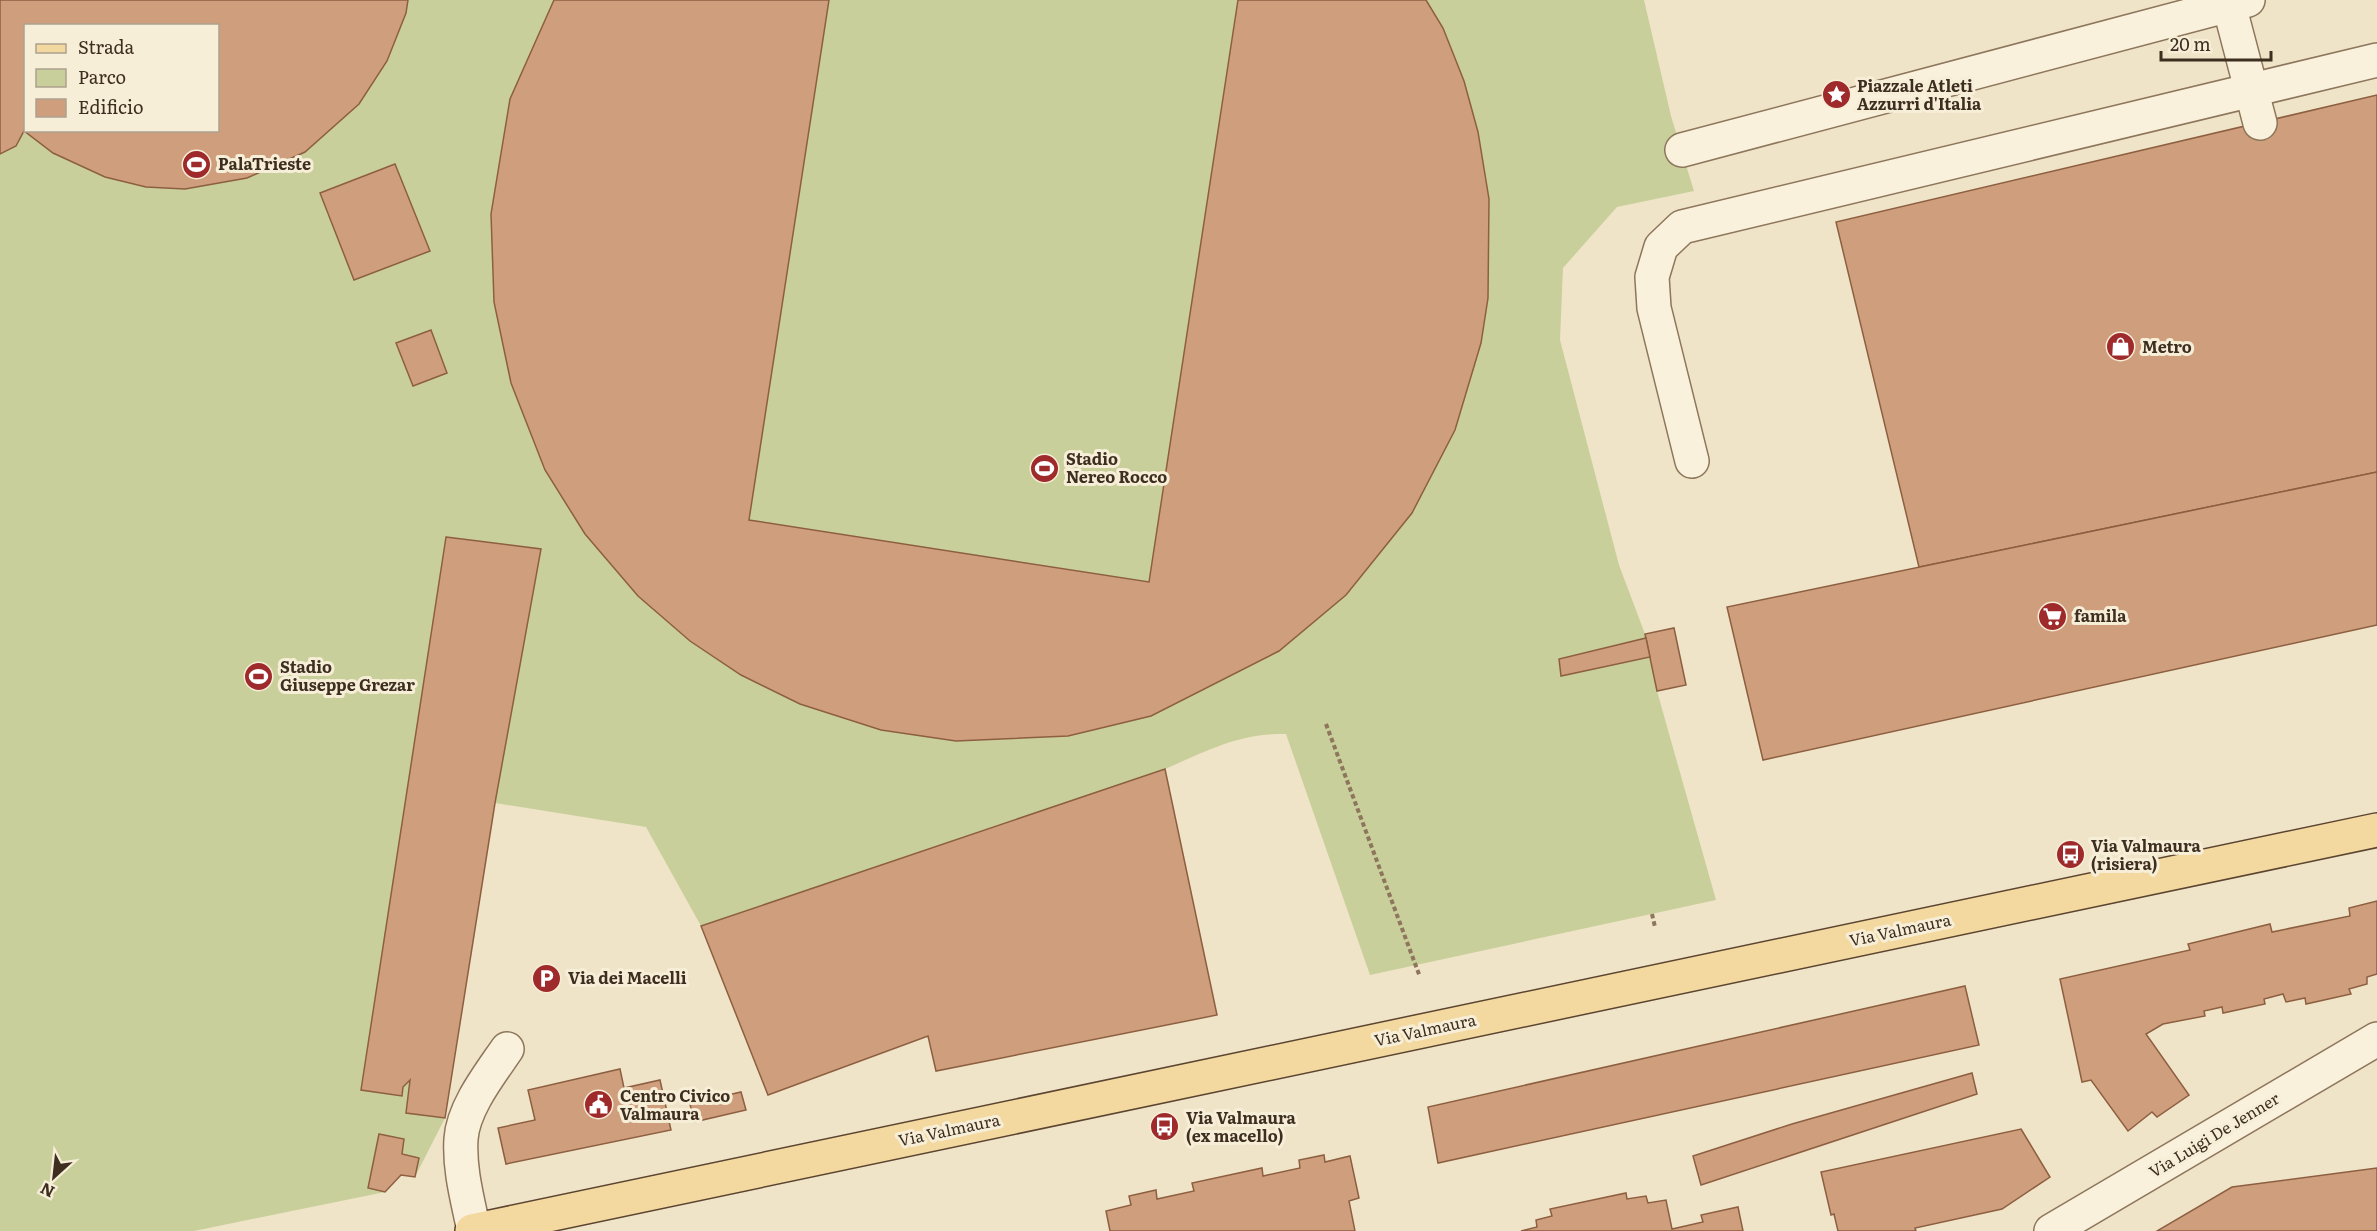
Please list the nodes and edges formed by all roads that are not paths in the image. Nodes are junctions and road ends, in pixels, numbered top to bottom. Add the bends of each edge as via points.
1 (2239, 3) edge
2 (2377, 60) edge
3 (2251, 91) junction
4 (2260, 123) dead end
5 (1682, 150) dead end
6 (1692, 461) dead end
7 (2377, 830) edge
8 (2377, 1039) edge
9 (507, 1049) dead end
10 (473, 1231) edge
11 (2051, 1231) edge

1 - 3 street
1 - 5 street
2 - 3 street
3 - 4 street
3 - 6 street via 1682,227 1661,247 1652,278 1654,308
7 - 10 main road, Via Valmaura
8 - 11 street, Via Luigi De Jenner
9 - 10 street via 487,1077 461,1137

